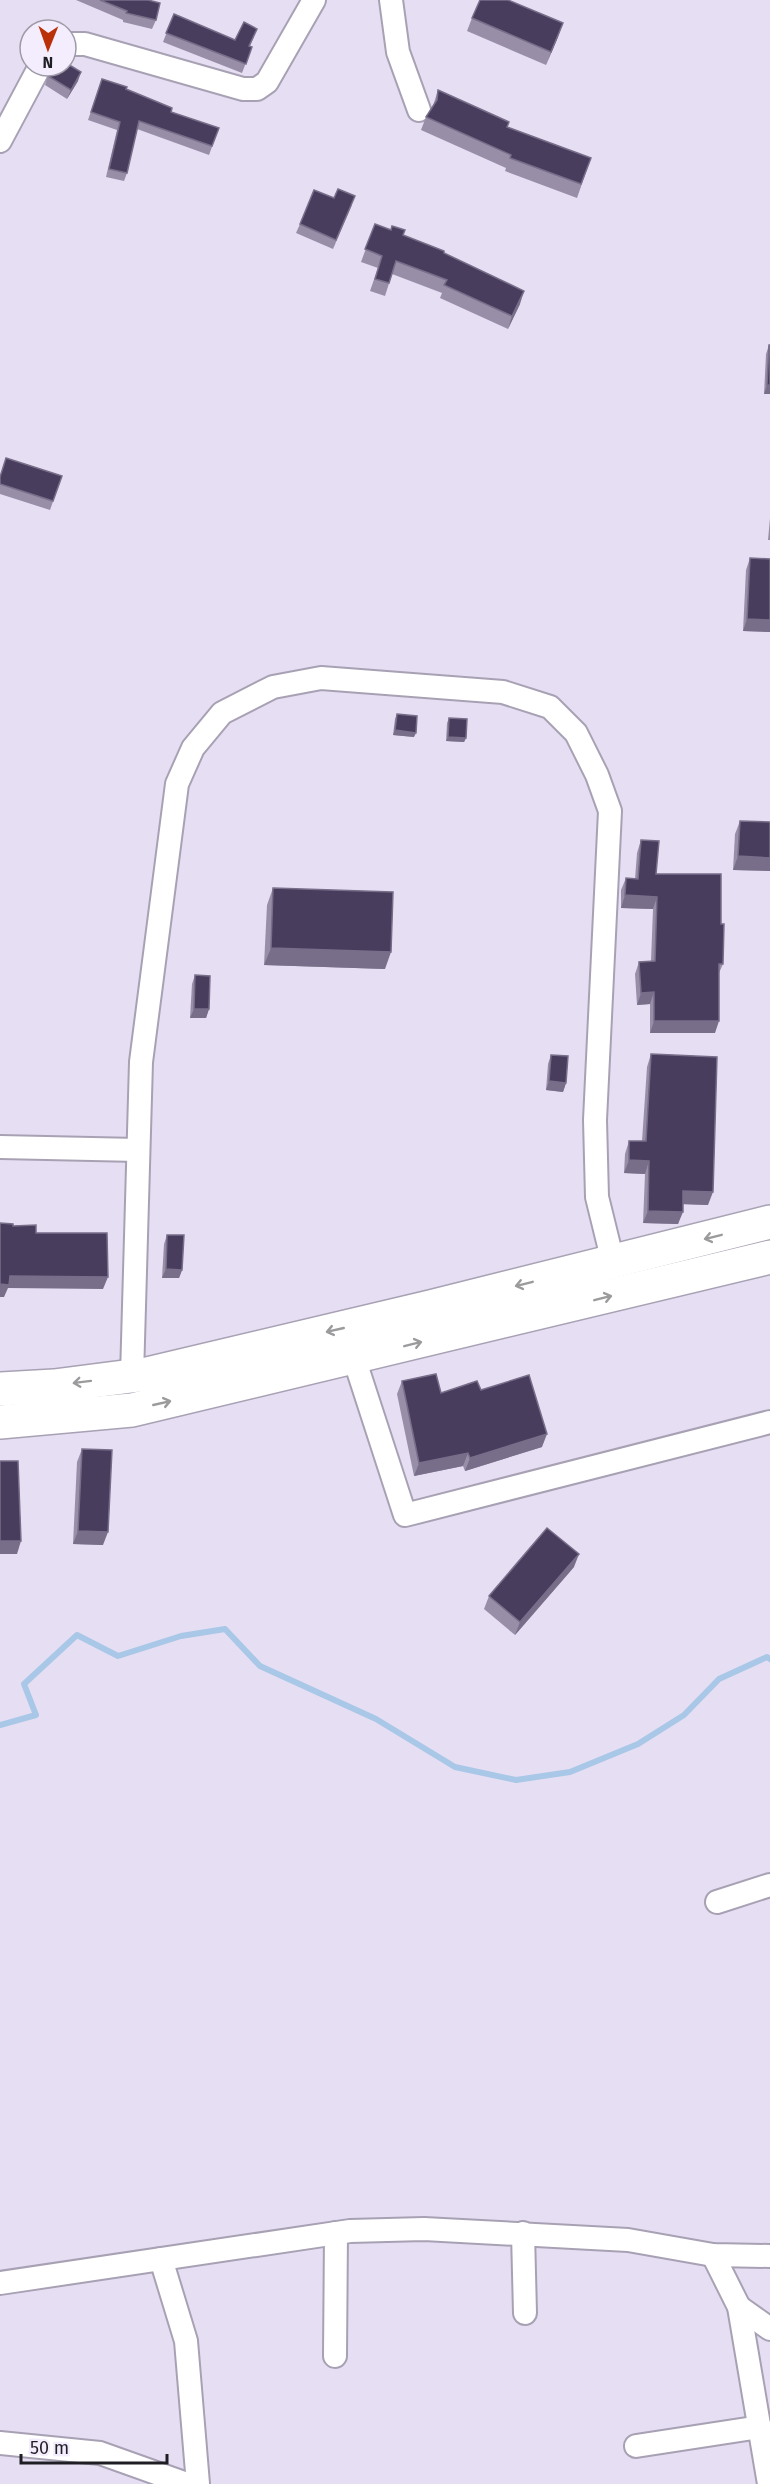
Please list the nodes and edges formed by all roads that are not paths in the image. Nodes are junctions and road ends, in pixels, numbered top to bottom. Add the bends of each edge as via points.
1 (314, 0) edge
2 (391, 0) edge
3 (78, 44) edge
4 (34, 78) edge
5 (419, 110) dead end
6 (0, 141) edge
7 (0, 1147) edge
8 (138, 1150) junction
9 (770, 1222) edge
10 (770, 1257) edge
11 (613, 1262) junction
12 (354, 1358) junction
13 (132, 1376) junction
14 (0, 1389) edge
15 (0, 1422) edge
16 (770, 1422) edge
17 (770, 1885) edge
18 (717, 1902) dead end
19 (523, 2233) junction
20 (336, 2234) junction
21 (713, 2254) junction
22 (770, 2256) edge
23 (161, 2259) junction
24 (0, 2283) edge
25 (739, 2307) junction
26 (525, 2313) dead end
27 (770, 2329) edge
28 (335, 2355) dead end
29 (760, 2427) junction
30 (0, 2443) edge
31 (636, 2446) dead end
32 (187, 2484) edge
33 (198, 2484) edge
34 (770, 2484) edge

1 - 3 street via 267,82 257,89 243,89
2 - 5 street via 398,52
4 - 6 street
7 - 8 street
8 - 11 street via 141,1062 177,784 193,748 222,713 273,687 321,678 503,692 550,707 576,734 610,811 595,1120 597,1197
8 - 13 street
9 -> 11 street
12 -> 10 street
11 -> 13 street
15 -> 12 street via 132,1410
12 - 16 street via 405,1515
13 -> 14 street
17 - 18 street
19 - 20 street via 424,2229
19 - 21 street via 628,2240
19 - 26 street
20 - 23 street
20 - 28 street
21 - 22 street
21 - 25 street
23 - 24 street
23 - 33 street via 186,2341
25 - 27 street
25 - 29 street
29 - 31 street
29 - 34 street
30 - 32 street via 100,2454

